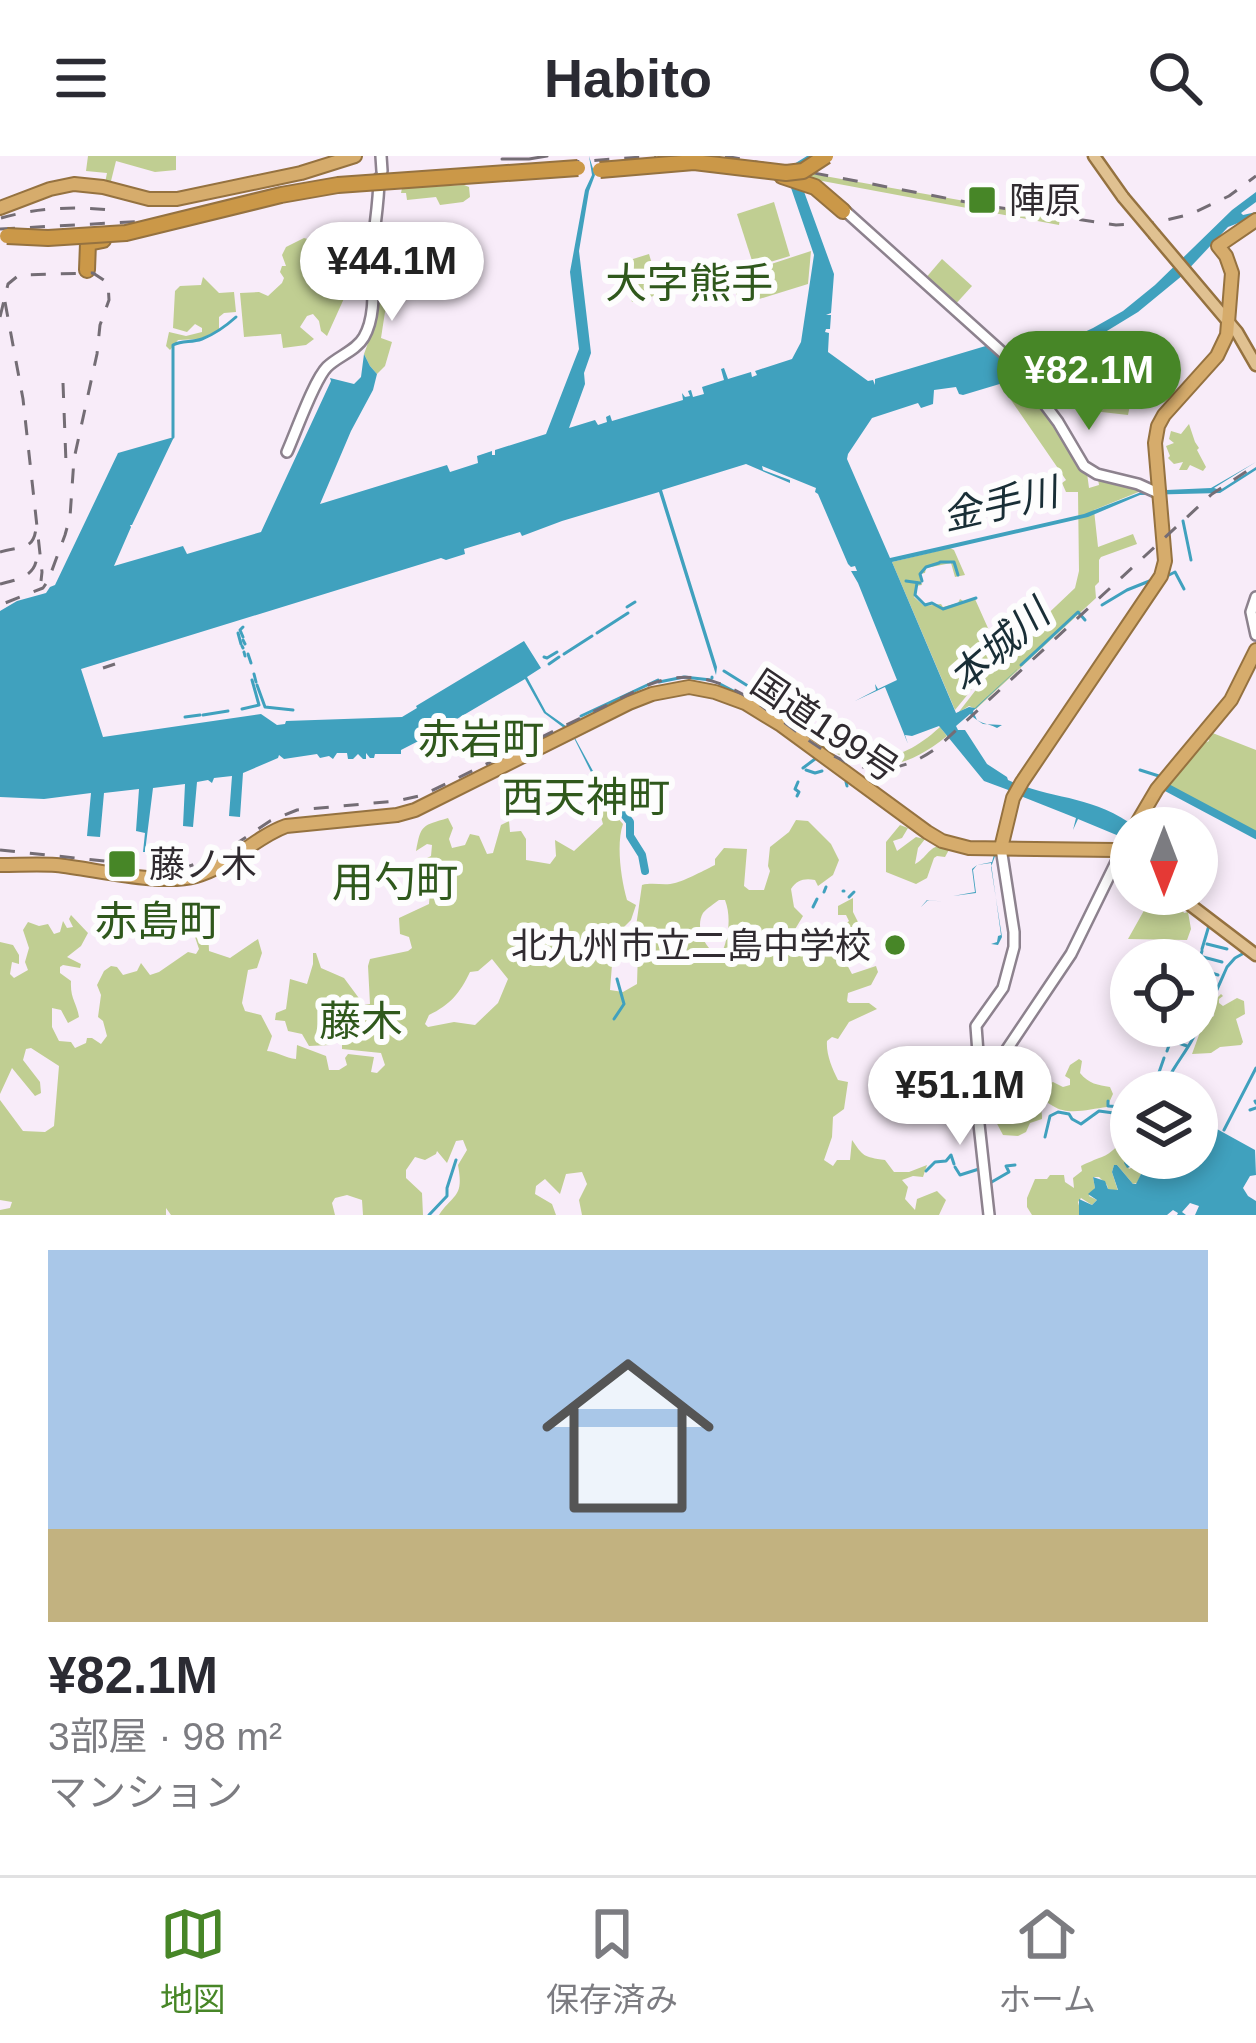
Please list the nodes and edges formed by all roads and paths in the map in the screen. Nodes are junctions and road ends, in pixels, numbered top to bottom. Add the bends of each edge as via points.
1 (351, 156) edge
2 (380, 156) edge
3 (824, 156) edge
4 (1094, 157) edge
5 (686, 159) edge
6 (706, 162) junction
7 (611, 164) junction
8 (733, 166) junction
9 (545, 171) junction
10 (796, 176) junction
11 (432, 182) dead end
12 (6, 201) edge
13 (843, 211) junction
14 (1256, 220) edge
15 (165, 225) junction
16 (0, 237) edge
17 (18, 238) junction
18 (1228, 323) junction
19 (1013, 365) junction
20 (1256, 367) edge
21 (287, 452) dead end
22 (1155, 491) junction
23 (1256, 597) edge
24 (1256, 634) edge
25 (1256, 652) edge
26 (1149, 807) edge
27 (1110, 847) edge
28 (998, 848) junction
29 (0, 864) edge
30 (1110, 879) edge
31 (1110, 881) edge
32 (1205, 915) edge
33 (1256, 954) edge
34 (983, 1084) junction
35 (990, 1215) edge

1 - 12 highway via 177,199 73,184
1 - 12 highway via 177,197 71,179
2 - 21 main road via 371,313 363,338 323,370
3 - 7 highway, bridge via 789,171 694,160
3 - 8 highway, bridge via 791,173
4 - 18 main road, bridge
5 - 6 highway
5 - 7 highway, bridge
6 - 7 main road
6 - 10 main road
7 - 9 highway, bridge
7 - 10 main road
8 - 9 highway, bridge
8 - 13 highway, bridge via 804,182
9 - 11 highway, bridge
9 - 15 highway, bridge via 327,188
10 - 13 main road
10 - 19 main road via 816,182
13 - 19 main road
14 - 18 highway via 1224,245 1232,273
15 - 17 highway, bridge via 117,236
15 - 17 highway, bridge via 93,240
16 - 17 highway, bridge
18 - 20 main road
18 - 22 highway via 1219,353 1160,421
19 - 22 main road via 1084,466
22 - 28 highway via 1161,578 1018,788
23 - 24 main road
25 - 26 highway via 1225,712
27 - 28 highway, 国道199号
28 - 29 highway, 国道199号 via 936,836 753,705 689,685 629,701 413,809 285,824 195,874
28 - 34 main road via 1014,939 1003,988 976,1028
30 - 34 main road via 1071,954
31 - 35 main road via 1072,958 985,1085 980,1114
32 - 33 main road
34 - 35 main road via 978,1115

